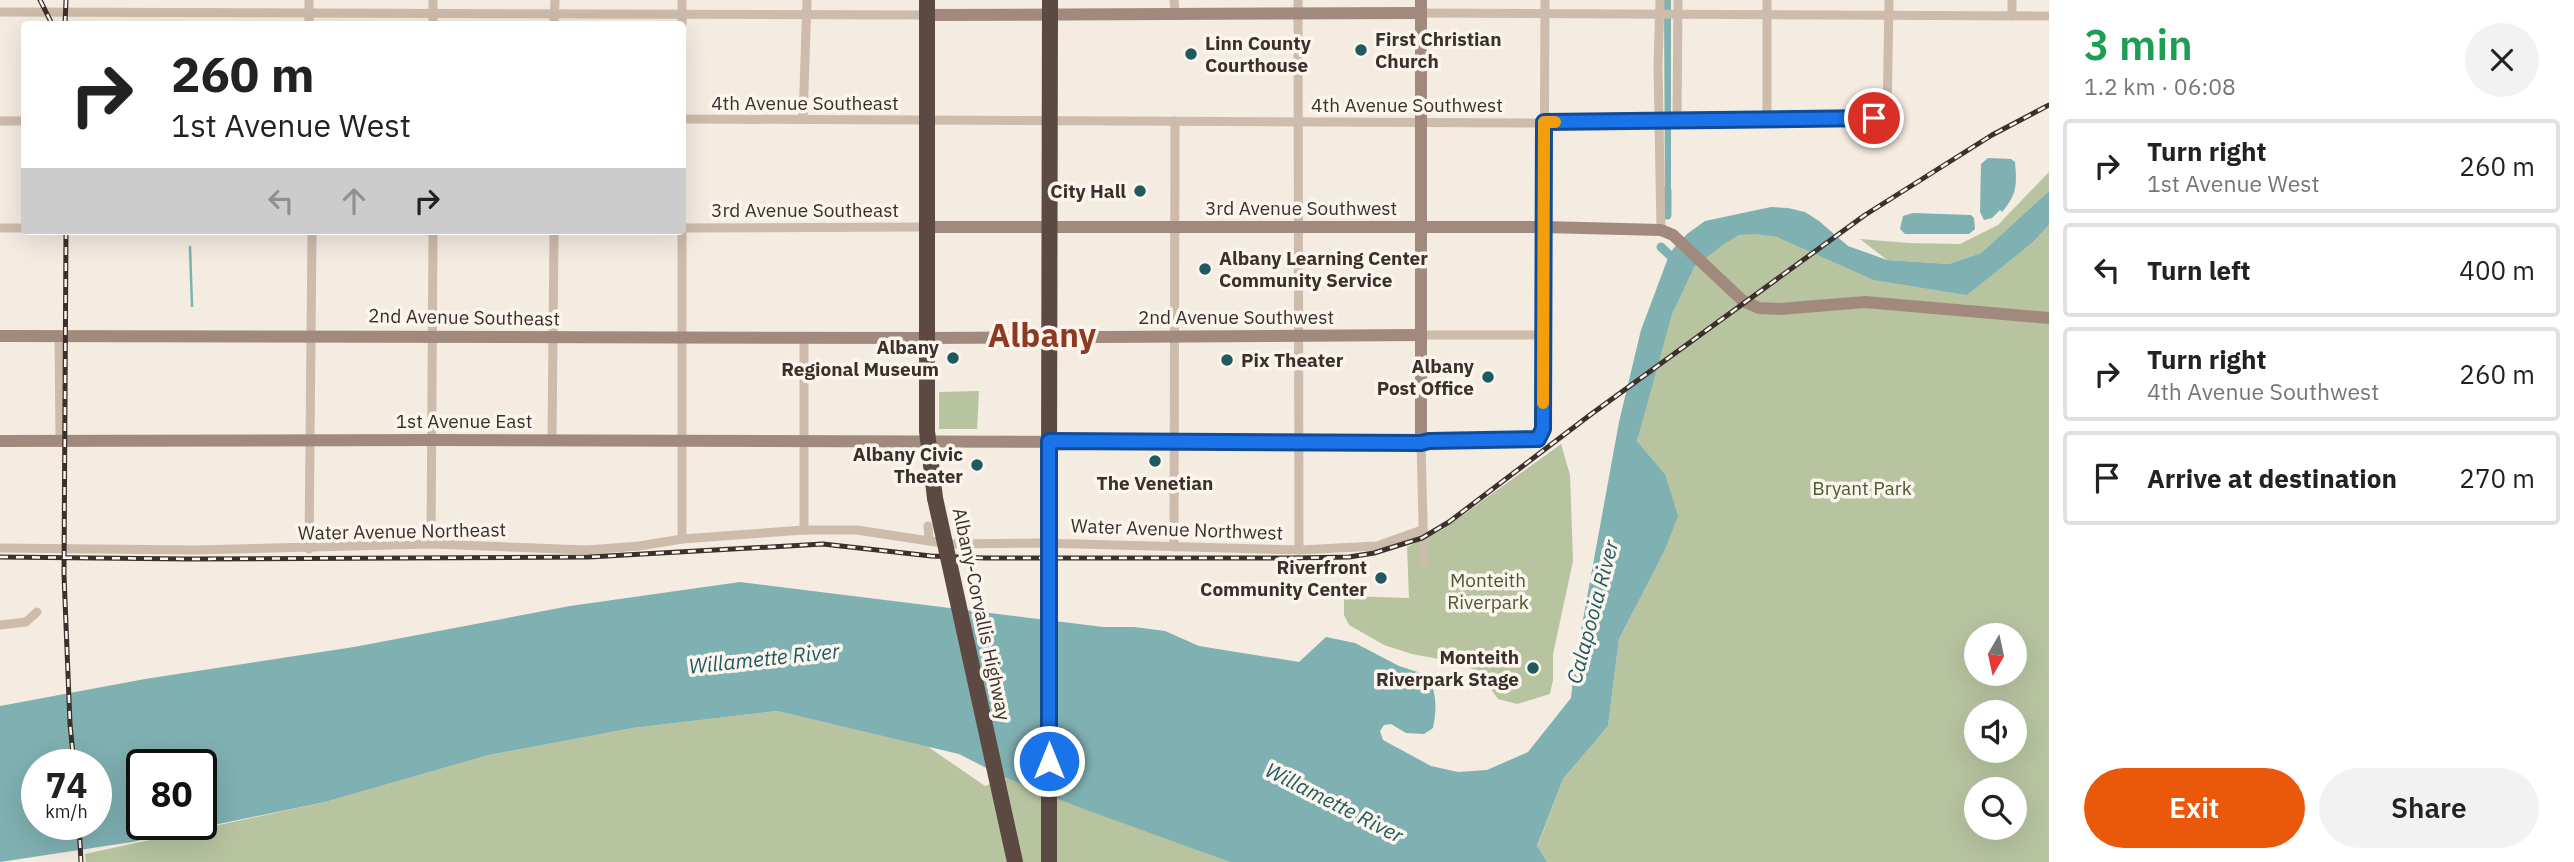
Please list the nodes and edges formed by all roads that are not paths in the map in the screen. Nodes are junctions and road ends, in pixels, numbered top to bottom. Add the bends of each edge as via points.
1 (309, 0) edge
2 (433, 0) edge
3 (555, 0) edge
4 (682, 0) edge
5 (807, 0) edge
6 (1174, 0) edge
7 (1298, 0) edge
8 (1545, 0) edge
9 (1660, 0) edge
10 (1678, 0) edge
11 (1767, 0) edge
12 (1889, 0) edge
13 (2012, 0) edge
14 (1421, 6) edge
15 (927, 7) edge
16 (1050, 7) edge
17 (0, 12) edge
18 (309, 12) junction
19 (433, 13) junction
20 (554, 13) junction
21 (682, 13) junction
22 (1669, 13) junction
23 (1767, 13) junction
24 (1175, 14) junction
25 (1298, 14) junction
26 (1545, 14) junction
27 (807, 15) junction
28 (1889, 15) junction
29 (2012, 16) junction
30 (2049, 16) edge
31 (309, 21) edge
32 (433, 21) edge
33 (554, 21) edge
34 (682, 21) edge
35 (686, 119) edge
36 (803, 119) junction
37 (1050, 120) junction
38 (1767, 120) junction
39 (0, 121) edge
40 (21, 121) edge
41 (927, 121) junction
42 (1175, 121) junction
43 (1298, 121) junction
44 (1421, 122) junction
45 (1544, 122) junction
46 (1661, 122) junction
47 (1675, 122) junction
48 (1050, 227) junction
49 (1176, 227) junction
50 (1298, 227) junction
51 (0, 228) edge
52 (21, 228) edge
53 (927, 228) junction
54 (1420, 228) junction
55 (1544, 228) junction
56 (686, 229) edge
57 (1661, 230) junction
58 (312, 235) edge
59 (433, 235) edge
60 (554, 235) edge
61 (682, 235) edge
62 (2049, 318) edge
63 (1420, 335) junction
64 (1544, 335) junction
65 (0, 336) edge
66 (59, 336) junction
67 (312, 336) junction
68 (432, 336) junction
69 (1298, 336) junction
70 (682, 337) junction
71 (1049, 337) junction
72 (1175, 337) junction
73 (552, 338) junction
74 (804, 338) junction
75 (927, 338) junction
76 (430, 440) junction
77 (0, 441) edge
78 (60, 441) junction
79 (311, 441) junction
80 (552, 441) junction
81 (682, 441) junction
82 (804, 441) junction
83 (928, 441) junction
84 (1049, 441) junction
85 (1175, 442) junction
86 (1298, 443) junction
87 (1421, 443) junction
88 (928, 526) dead end
89 (804, 530) junction
90 (1422, 530) junction
91 (682, 539) junction
92 (929, 541) junction
93 (431, 544) junction
94 (1174, 547) junction
95 (0, 548) edge
96 (309, 549) junction
97 (1299, 550) junction
98 (1424, 562) dead end
99 (37, 612) dead end
100 (0, 625) edge
101 (1015, 862) edge
102 (1049, 862) edge

1 - 18 street
2 - 19 street
3 - 20 street
4 - 21 street
5 - 27 street
6 - 24 street
7 - 25 street
8 - 26 street
9 - 22 street
10 - 22 street
11 - 23 street
12 - 28 street
13 - 29 street
14 - 25 street
14 - 26 street
14 - 44 street
15 - 16 street
15 - 27 street
15 - 41 highway, Albany-Corvallis Highway
16 - 24 street
16 - 37 highway
17 - 18 street
18 - 19 street
18 - 31 street
19 - 20 street
19 - 32 street
20 - 21 street
20 - 33 street
21 - 27 street
21 - 34 street
22 - 23 street
22 - 26 street
22 - 46 street
22 - 47 street
23 - 28 street
23 - 38 street
24 - 25 street
25 - 43 street
26 - 45 street
27 - 36 street
28 - 29 street
28 - 38 street, 4th Avenue Southwest via 1887,119
29 - 30 street
35 - 36 street, 4th Avenue Southeast
36 - 41 street, 4th Avenue Southeast
37 - 41 street, 4th Avenue Southwest
37 - 42 street, 4th Avenue Southwest
37 - 48 highway
38 - 47 street, 4th Avenue Southwest
39 - 40 street
41 - 53 highway, Albany-Corvallis Highway
42 - 43 street, 4th Avenue Southwest
42 - 49 street
43 - 44 street, 4th Avenue Southwest
43 - 50 street
44 - 45 street, 4th Avenue Southwest
44 - 54 street
45 - 46 street, 4th Avenue Southwest
45 - 55 street
46 - 47 street, 4th Avenue Southwest
46 - 57 street
48 - 49 street, 3rd Avenue Southwest
48 - 53 street, 3rd Avenue Southwest
48 - 71 highway
49 - 50 street, 3rd Avenue Southwest
49 - 72 street
50 - 54 street, 3rd Avenue Southwest
50 - 69 street
51 - 52 street
53 - 56 street, 3rd Avenue Southeast
53 - 75 highway, Albany-Corvallis Highway
54 - 55 street, 3rd Avenue Southwest
54 - 63 street
55 - 57 street, 3rd Avenue Southwest
55 - 64 street
57 - 62 street, 3rd Avenue Southwest via 1674,235 1742,302 1759,308 1865,302
58 - 67 street
59 - 68 street
60 - 73 street
61 - 70 street
63 - 64 street, 2nd Avenue Southwest
63 - 69 street, 2nd Avenue Southwest
63 - 87 street
64 - 87 street via 1540,437
65 - 66 street, 2nd Avenue Southeast
66 - 67 street, 2nd Avenue Southeast
66 - 78 street
67 - 68 street, 2nd Avenue Southeast
67 - 79 street
68 - 73 street, 2nd Avenue Southeast
68 - 76 street
69 - 72 street, 2nd Avenue Southwest
69 - 86 street
70 - 73 street, 2nd Avenue Southeast
70 - 74 street, 2nd Avenue Southeast
70 - 81 street
71 - 72 street, 2nd Avenue Southwest
71 - 75 street, 2nd Avenue Southwest
71 - 84 highway
72 - 85 street
73 - 80 street
74 - 75 street, 2nd Avenue Southeast
74 - 82 street
75 - 83 highway, Albany-Corvallis Highway
76 - 79 street, 1st Avenue East
76 - 80 street, 1st Avenue East
76 - 93 street
77 - 78 street, 1st Avenue East
78 - 79 street, 1st Avenue East
79 - 96 street
80 - 81 street, 1st Avenue East
81 - 82 street, 1st Avenue East
81 - 91 street
82 - 83 street, 1st Avenue East
82 - 89 street
83 - 84 street, 1st Avenue East
83 - 101 highway, Albany-Corvallis Highway, bridge via 935,498
84 - 85 street, 1st Avenue East
84 - 102 highway, bridge
85 - 86 street, 1st Avenue East
85 - 94 street
86 - 87 street, 1st Avenue East
86 - 97 street
87 - 90 street
88 - 92 street
89 - 91 street, Water Avenue Northeast
89 - 92 street, Water Avenue Northwest via 857,530
90 - 97 street, Water Avenue Northwest via 1377,546
90 - 98 street
91 - 93 street, Water Avenue Northeast via 587,550
92 - 94 street, Water Avenue Northwest
93 - 96 street, Water Avenue Northeast
94 - 97 street, Water Avenue Northwest
95 - 96 street, Water Avenue Northeast
99 - 100 street via 26,622

